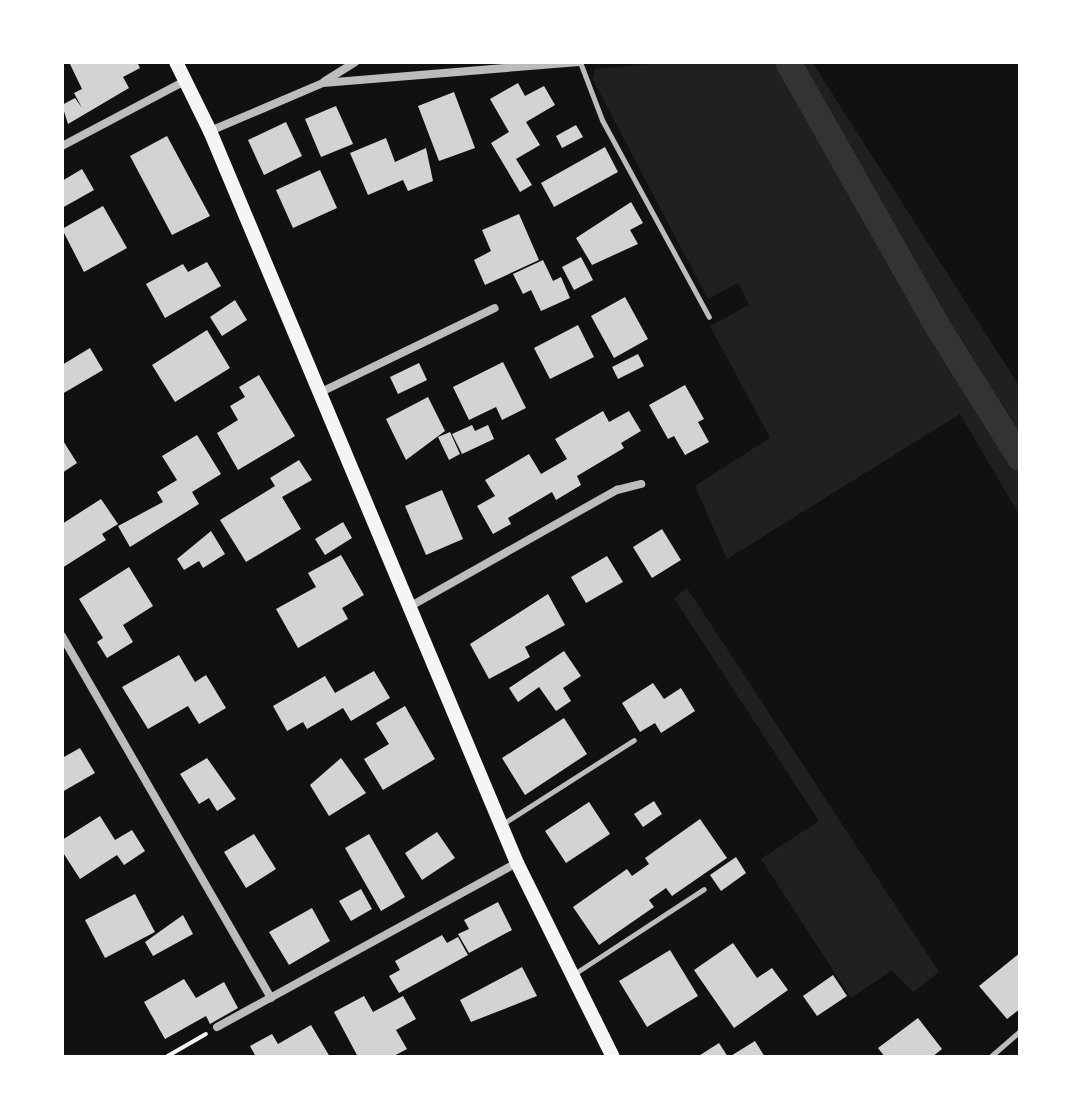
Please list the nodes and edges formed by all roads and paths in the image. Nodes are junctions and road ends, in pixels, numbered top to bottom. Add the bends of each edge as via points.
1 (176, 62) edge
2 (355, 62) edge
3 (580, 62) edge
4 (185, 81) junction
5 (323, 83) junction
6 (210, 131) junction
7 (62, 146) edge
8 (495, 308) dead end
9 (709, 317) dead end
10 (317, 394) junction
11 (641, 484) dead end
12 (408, 608) junction
13 (62, 636) edge
14 (634, 740) dead end
15 (500, 826) junction
16 (517, 863) junction
17 (704, 889) dead end
18 (572, 975) junction
19 (271, 998) junction
20 (217, 1027) joint
21 (1020, 1031) edge
22 (166, 1057) edge
23 (613, 1057) edge
24 (990, 1057) edge

1 - 4 main road
2 - 5 street
3 - 5 street
3 - 9 lane via 602,120
4 - 6 main road
4 - 7 street
5 - 6 street
6 - 10 main road
8 - 10 street
10 - 12 main road
11 - 12 street via 617,490
12 - 15 main road
13 - 19 street
14 - 15 lane
15 - 16 main road
16 - 18 main road
16 - 19 street
17 - 18 lane
18 - 23 main road
19 - 20 street
20 - 22 path
21 - 24 lane

